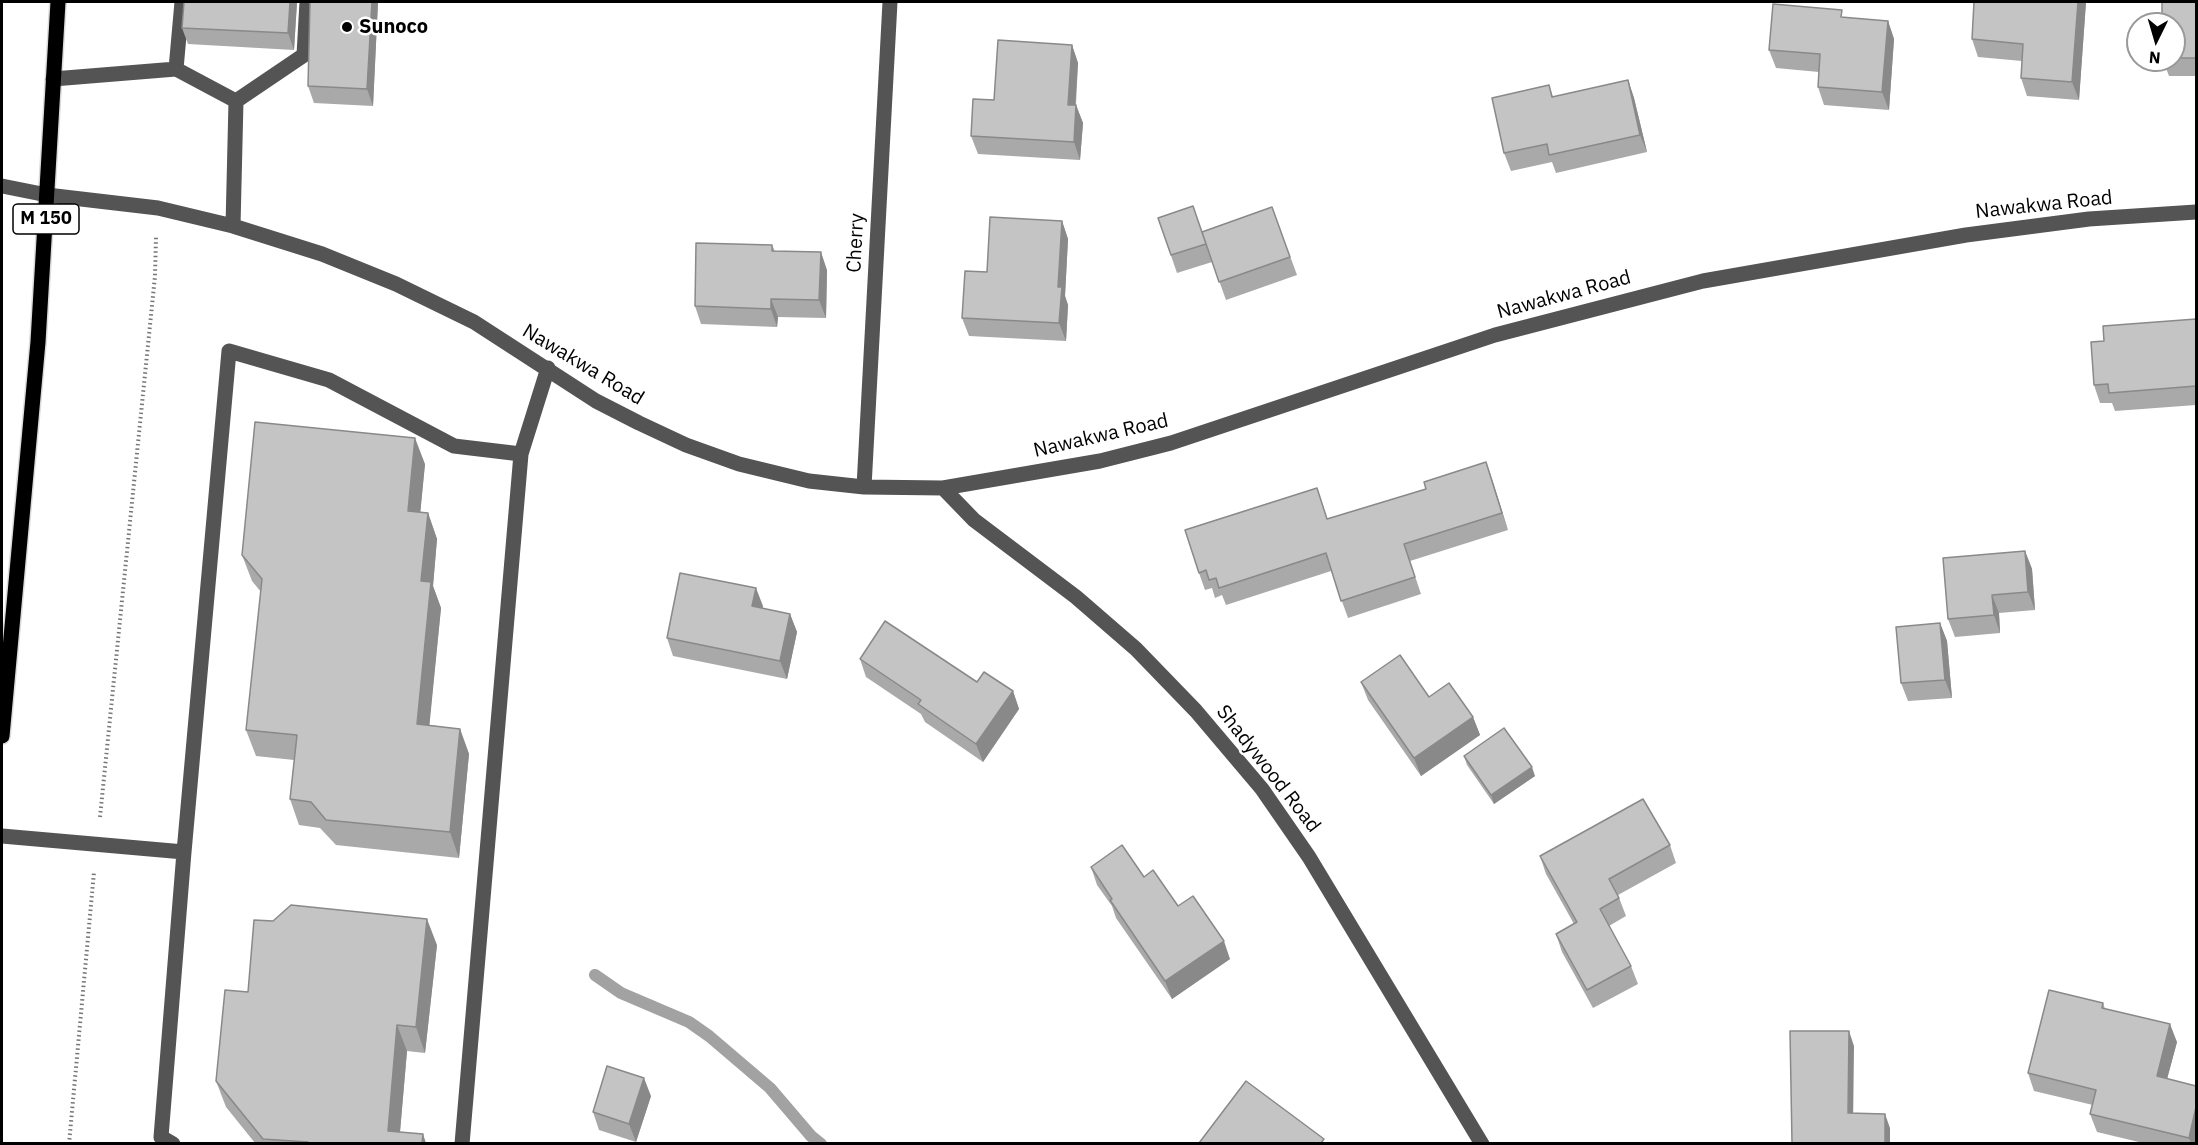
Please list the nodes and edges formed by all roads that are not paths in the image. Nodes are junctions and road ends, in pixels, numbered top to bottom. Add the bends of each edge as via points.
1 (58, 2) edge
2 (182, 2) edge
3 (307, 2) edge
4 (890, 2) edge
5 (176, 69) junction
6 (53, 79) junction
7 (236, 101) junction
8 (2, 186) edge
9 (47, 195) junction
10 (2196, 212) edge
11 (233, 226) junction
12 (548, 368) junction
13 (521, 454) junction
14 (864, 487) junction
15 (943, 488) junction
16 (2, 736) edge
17 (2, 836) edge
18 (184, 852) junction
19 (173, 1143) edge
20 (462, 1143) edge
21 (1482, 1143) edge

1 - 6 main road, M 150
2 - 5 street
3 - 7 street via 304,55
4 - 14 street, Cherry
5 - 6 street
5 - 7 street
6 - 9 main road, M 150
7 - 11 street
8 - 9 street, Nawakwa Road
9 - 11 street, Nawakwa Road via 158,208
9 - 16 main road, M 150 via 37,353
10 - 15 street, Nawakwa Road via 2090,219 1966,235 1703,281 1495,334 1172,443 1100,461
11 - 12 street, Nawakwa Road via 322,254 396,284 474,322
12 - 13 street
12 - 14 street, Nawakwa Road via 596,401 686,445 809,481
13 - 18 street via 454,446 329,380 229,351
13 - 20 street
14 - 15 street, Nawakwa Road
15 - 21 street, Shadywood Road via 974,520 1076,597 1136,649 1196,711 1262,789 1309,857
17 - 18 street
18 - 19 street via 161,1137

